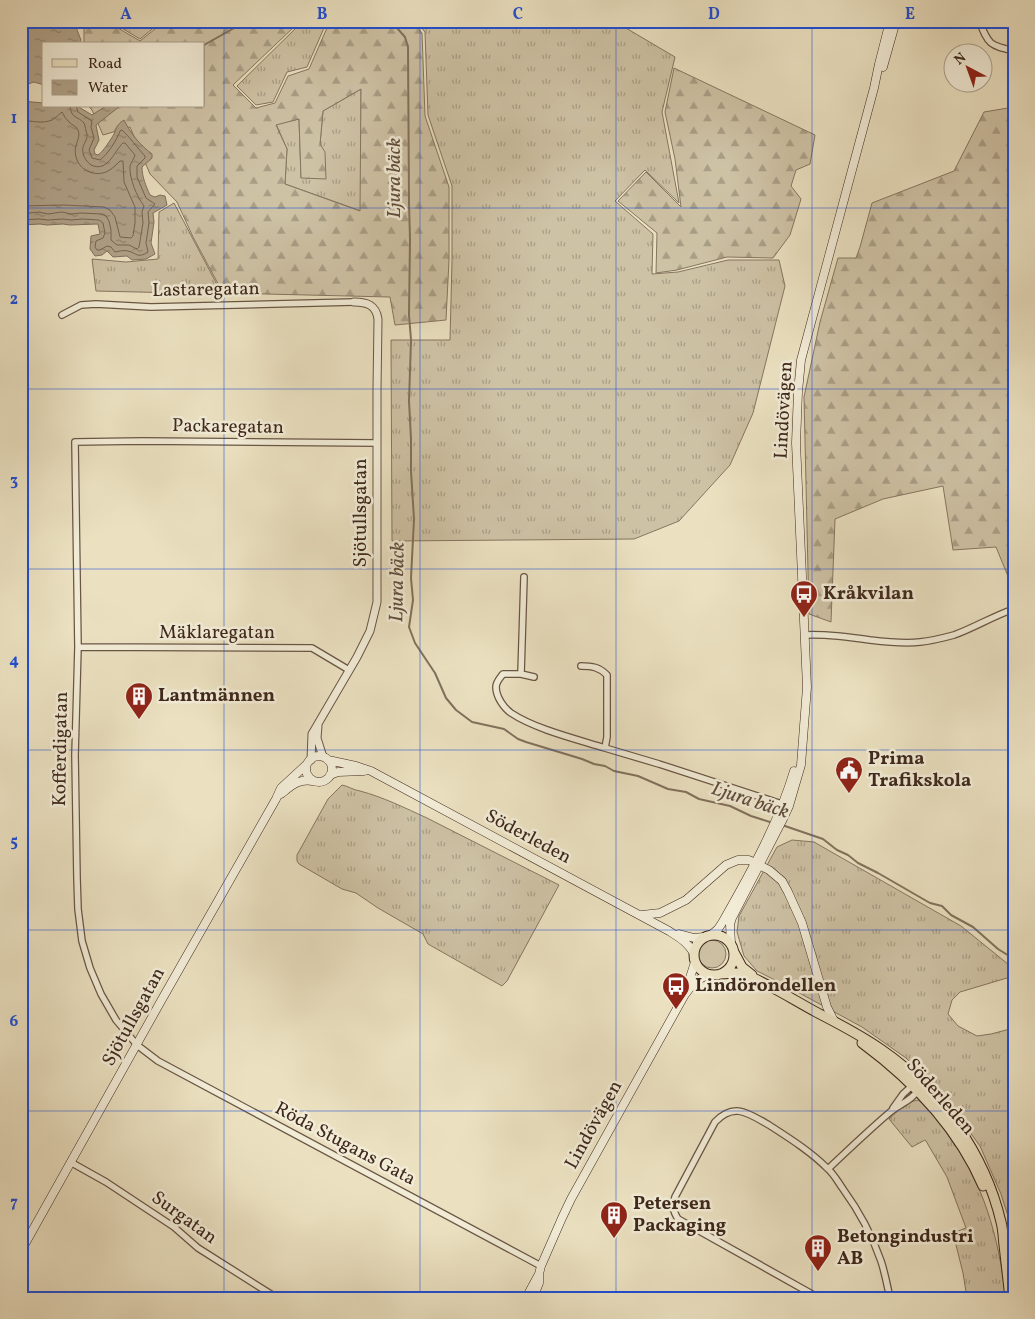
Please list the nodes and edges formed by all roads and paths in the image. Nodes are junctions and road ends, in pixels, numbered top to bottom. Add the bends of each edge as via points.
1 (890, 21) edge
2 (896, 21) edge
3 (979, 21) edge
4 (1014, 51) edge
5 (1011, 79) dead end
6 (874, 88) junction
7 (354, 302) joint
8 (62, 315) dead end
9 (80, 442) joint
10 (377, 443) junction
11 (524, 577) dead end
12 (1014, 609) edge
13 (806, 635) junction
14 (78, 647) junction
15 (581, 666) dead end
16 (349, 670) junction
17 (521, 674) junction
18 (534, 677) dead end
19 (318, 725) junction
20 (802, 742) junction
21 (605, 748) junction
22 (325, 759) junction
23 (308, 762) junction
24 (371, 771) junction
25 (330, 775) junction
26 (315, 781) junction
27 (276, 799) junction
28 (782, 804) junction
29 (778, 823) junction
30 (757, 864) junction
31 (640, 915) junction
32 (669, 931) junction
33 (707, 936) junction
34 (732, 948) junction
35 (694, 957) junction
36 (720, 974) junction
37 (710, 975) junction
38 (758, 980) junction
39 (684, 996) junction
40 (822, 1015) junction
41 (834, 1021) junction
42 (137, 1045) junction
43 (917, 1086) junction
44 (72, 1163) junction
45 (828, 1169) junction
46 (21, 1251) edge
47 (540, 1270) junction
48 (278, 1298) edge
49 (526, 1298) edge
50 (533, 1298) edge
51 (819, 1298) edge
52 (890, 1298) edge
53 (1010, 1298) edge

1 - 6 main road, Lindövägen
2 - 6 main road, Lindövägen
3 - 4 street via 990,43
4 - 5 street
6 - 13 main road, Lindövägen via 801,360 796,443
7 - 8 street, Lastaregatan via 150,307 96,304 81,305
7 - 10 street, Sjötullsgatan via 367,304 377,312
9 - 10 street, Packaregatan
9 - 14 street, Kofferdigatan via 76,442
10 - 16 street, Sjötullsgatan via 377,602 370,631
11 - 17 street
12 - 13 street via 954,634 918,642
13 - 20 main road, Lindövägen via 807,687
14 - 16 street, Mäklaregatan via 312,648
14 - 42 street, Kofferdigatan via 75,783 78,909 82,941 100,994
15 - 21 street via 594,666 607,675
16 - 19 street, Sjötullsgatan
17 - 18 street
17 - 21 street via 503,674 498,680 496,688 501,704 510,712 531,724
19 - 22 street via 318,738
19 - 23 street, Sjötullsgatan via 312,734
20 - 28 main road, Lindövägen
20 - 29 main road, Lindövägen via 801,765 789,806
21 - 28 street
22 - 23 main road via 317,757
22 - 24 main road, Söderleden
22 - 25 main road via 331,767
23 - 26 main road via 308,776
23 - 27 main road, Sjötullsgatan via 281,788
24 - 25 main road, Söderleden via 354,770
24 - 31 main road, Söderleden
25 - 26 main road via 324,781
26 - 27 main road, Sjötullsgatan via 293,784
27 - 42 main road, Sjötullsgatan
28 - 29 main road, Lindövägen
29 - 30 main road, Lindövägen
30 - 31 main road via 738,860 726,866 686,900 660,914
30 - 33 main road, Lindövägen via 718,929
30 - 34 main road, Lindövägen via 730,924
30 - 41 main road via 775,874 788,892 802,923
31 - 32 main road, Söderleden
32 - 33 main road, Söderleden via 688,937
32 - 35 main road, Söderleden via 689,945
33 - 34 main road via 722,937
33 - 35 main road via 697,944
34 - 36 main road via 734,958 731,965
34 - 38 main road, Söderleden via 742,967
35 - 37 main road via 698,968
35 - 39 main road, Lindövägen
36 - 37 main road
36 - 38 main road, Söderleden via 743,974
37 - 39 main road, Lindövägen via 697,980
38 - 40 main road, Söderleden
39 - 47 main road, Lindövägen via 571,1199
40 - 41 main road, Söderleden
40 - 43 main road, Söderleden
41 - 43 main road, Söderleden via 901,1064
42 - 44 main road, Sjötullsgatan
42 - 47 street, Röda Stugans Gata via 158,1061
43 - 45 street via 903,1094 891,1112
43 - 53 main road, Söderleden via 935,1097 954,1121 982,1168 1001,1222
44 - 46 main road, Sjötullsgatan
44 - 48 street, Surgatan via 106,1182 174,1227 198,1248
45 - 51 street via 804,1148 752,1115 731,1111 715,1122 673,1205 678,1219
45 - 52 street via 868,1228 881,1261
47 - 49 main road, Lindövägen
47 - 50 main road, Lindövägen

